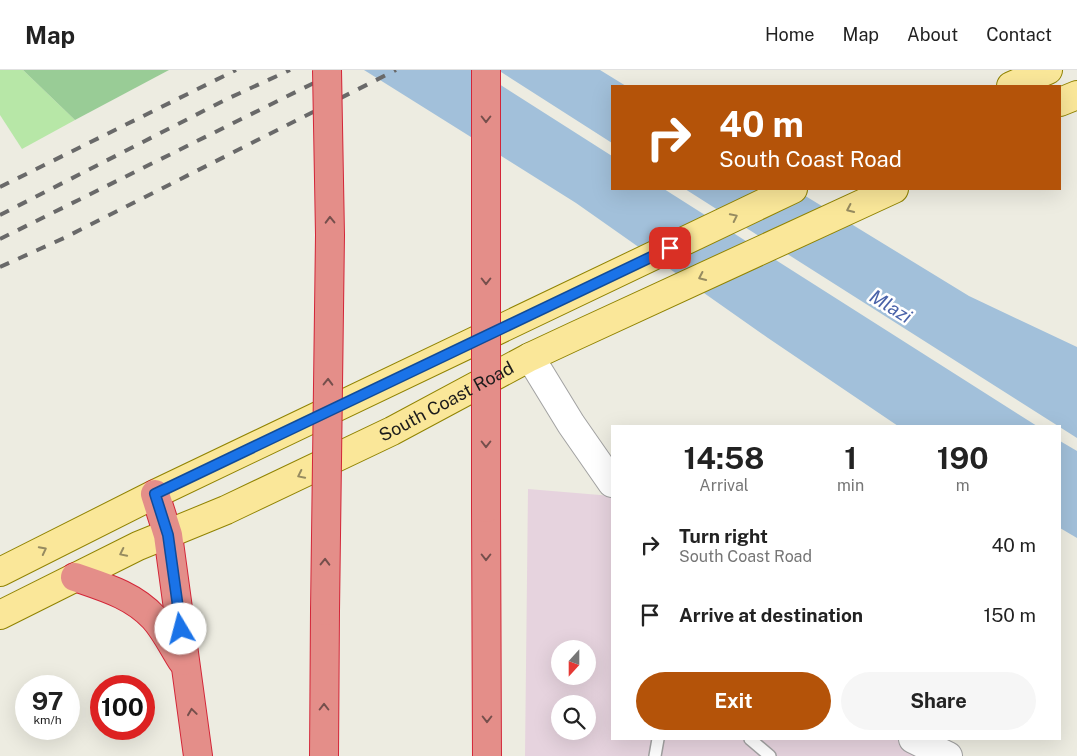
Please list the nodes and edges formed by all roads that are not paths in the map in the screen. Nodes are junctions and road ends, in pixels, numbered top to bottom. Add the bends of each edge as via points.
1 (327, 70) edge
2 (486, 70) edge
3 (1048, 70) edge
4 (1013, 85) edge
5 (1077, 95) edge
6 (1061, 102) edge
7 (1077, 110) edge
8 (1061, 117) edge
9 (791, 190) edge
10 (892, 190) edge
11 (530, 358) junction
12 (611, 482) edge
13 (155, 494) junction
14 (168, 535) junction
15 (0, 572) edge
16 (75, 577) junction
17 (0, 615) edge
18 (186, 669) junction
19 (658, 740) edge
20 (751, 740) edge
21 (915, 740) edge
22 (198, 756) edge
23 (324, 756) edge
24 (487, 756) edge
25 (655, 756) edge
26 (770, 756) edge
27 (948, 756) edge

23 -> 1 highway, bridge via 330,235
2 -> 24 highway, bridge
3 - 4 main road
5 - 6 main road
7 - 8 main road
13 -> 9 main road
10 -> 11 main road, South Coast Road
11 - 12 street
11 -> 14 main road, South Coast Road via 392,431
13 - 14 highway
15 -> 13 main road
14 -> 16 main road, South Coast Road
14 - 18 highway
16 - 17 main road, South Coast Road
16 - 18 highway via 118,592 140,604 156,620
22 -> 18 highway
19 - 25 lane
20 - 26 lane
21 - 27 street

